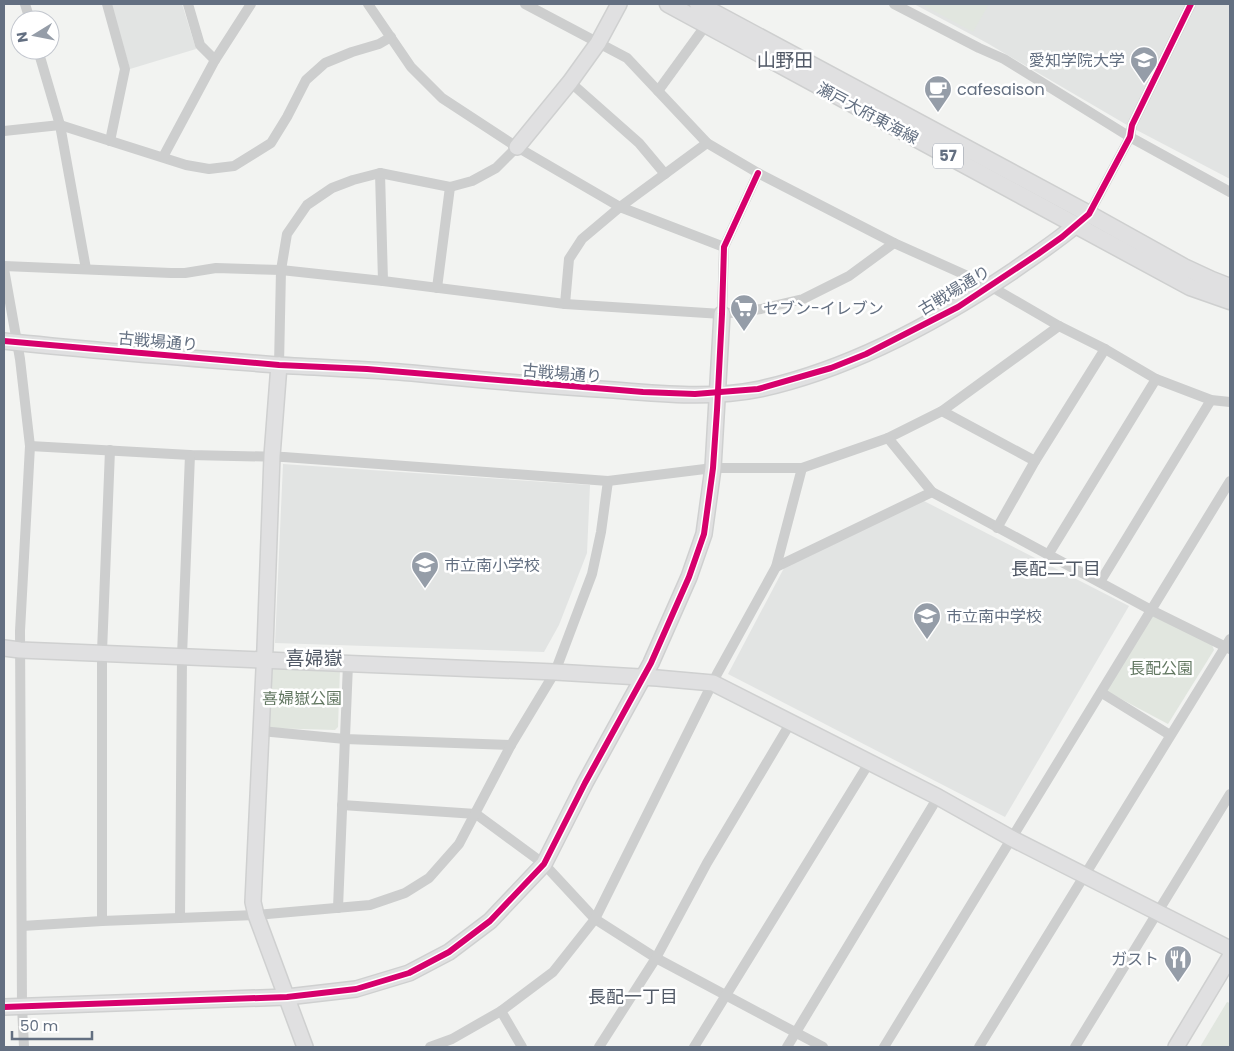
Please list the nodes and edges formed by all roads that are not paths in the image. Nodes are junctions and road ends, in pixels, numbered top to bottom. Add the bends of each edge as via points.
1 (107, 4) edge
2 (188, 4) edge
3 (251, 4) edge
4 (368, 4) edge
5 (525, 4) edge
6 (619, 4) edge
7 (668, 4) edge
8 (698, 4) edge
9 (894, 4) edge
10 (1191, 4) edge
11 (706, 25) junction
12 (390, 37) junction
13 (598, 43) junction
14 (41, 60) edge
15 (215, 60) junction
16 (570, 82) junction
17 (658, 91) junction
18 (60, 125) junction
19 (4, 131) edge
20 (1130, 137) junction
21 (110, 141) junction
22 (707, 143) junction
23 (517, 147) junction
24 (163, 157) junction
25 (380, 173) junction
26 (758, 173) junction
27 (665, 174) junction
28 (450, 187) junction
29 (1230, 192) edge
30 (620, 207) junction
31 (1089, 214) junction
32 (1076, 225) junction
33 (894, 243) junction
34 (724, 247) junction
35 (4, 268) edge
36 (86, 269) junction
37 (281, 270) junction
38 (383, 281) junction
39 (990, 286) junction
40 (1230, 287) edge
41 (437, 288) junction
42 (1230, 301) edge
43 (565, 304) junction
44 (722, 314) junction
45 (1059, 326) junction
46 (11, 342) edge
47 (1105, 349) junction
48 (279, 365) junction
49 (1156, 379) junction
50 (718, 394) junction
51 (1211, 400) junction
52 (1230, 402) edge
53 (942, 410) junction
54 (888, 438) junction
55 (30, 446) junction
56 (110, 450) junction
57 (190, 455) junction
58 (272, 456) junction
59 (1035, 461) junction
60 (713, 468) junction
61 (802, 468) junction
62 (608, 481) junction
63 (1230, 481) edge
64 (932, 492) junction
65 (997, 528) junction
66 (1048, 554) junction
67 (776, 567) junction
68 (1100, 582) junction
69 (1151, 610) junction
70 (1229, 645) edge
71 (4, 648) edge
72 (20, 650) junction
73 (102, 652) junction
74 (182, 656) junction
75 (265, 659) junction
76 (348, 664) junction
77 (555, 672) junction
78 (642, 678) junction
79 (713, 683) junction
80 (1102, 693) junction
81 (791, 722) junction
82 (261, 731) junction
83 (1170, 735) junction
84 (345, 739) junction
85 (511, 745) junction
86 (869, 763) junction
87 (1230, 794) edge
88 (938, 797) junction
89 (342, 805) junction
90 (476, 814) junction
91 (1011, 838) junction
92 (544, 864) junction
93 (1084, 875) junction
94 (338, 908) junction
95 (1159, 913) junction
96 (256, 915) junction
97 (180, 918) junction
98 (595, 919) junction
99 (102, 921) junction
100 (22, 926) junction
101 (1230, 949) edge
102 (1230, 957) edge
103 (656, 958) junction
104 (726, 996) junction
105 (286, 997) junction
106 (22, 1006) junction
107 (4, 1007) edge
108 (501, 1011) junction
109 (796, 1033) junction
110 (24, 1047) edge
111 (305, 1047) edge
112 (430, 1047) edge
113 (522, 1047) edge
114 (599, 1047) edge
115 (694, 1047) edge
116 (787, 1047) edge
117 (823, 1047) edge
118 (884, 1047) edge
119 (979, 1047) edge
120 (1075, 1047) edge
121 (1176, 1047) edge

1 - 21 street via 125,69
2 - 15 street via 200,45
3 - 15 street
4 - 12 street
5 - 13 street
6 - 13 street
7 - 11 main road, 瀬戸大府東海線 / 57
8 - 31 main road, 瀬戸大府東海線 / 57
9 - 20 street via 1004,59
10 - 20 street via 1132,125
11 - 17 street
11 - 32 main road, 瀬戸大府東海線 / 57
12 - 23 street via 411,67 442,98
12 - 24 street via 326,63 306,80 271,143 234,166 209,170
13 - 16 street
13 - 17 street via 626,58
14 - 18 street
15 - 24 street
16 - 23 street
16 - 27 street via 639,142
17 - 22 street
18 - 19 street
18 - 21 street
18 - 36 street
20 - 29 street
20 - 31 street
21 - 24 street
22 - 26 street
22 - 27 street
23 - 28 street via 496,168 472,181
23 - 30 street
25 - 28 street
25 - 37 street via 332,188 307,205 287,234
25 - 38 street
26 - 33 street
26 - 34 street
27 - 30 street
28 - 41 street
30 - 34 street
30 - 43 street via 582,239 569,260
31 - 32 street
31 - 40 main road, 瀬戸大府東海線 / 57 via 1197,274
32 - 39 street, 古戦場通り via 1062,238
32 - 42 main road, 瀬戸大府東海線 / 57 via 1190,287
33 - 39 street
33 - 44 street via 849,276 803,299
34 - 44 street
35 - 36 street
35 - 46 street
36 - 37 street via 171,273 216,268
37 - 38 street
37 - 48 street
38 - 41 street
39 - 45 street
39 - 50 street, 古戦場通り via 958,307 831,368 758,389
41 - 43 street
43 - 44 street
44 - 50 street
45 - 47 street
45 - 53 street
46 - 48 street, 古戦場通り
46 - 55 street
47 - 49 street
47 - 59 street
48 - 50 street, 古戦場通り via 367,369 643,392
48 - 58 street
49 - 51 street
49 - 66 street
50 - 60 street
51 - 52 street
51 - 68 street
53 - 54 street
53 - 59 street
54 - 61 street
54 - 64 street
55 - 56 street
55 - 72 street
56 - 57 street
56 - 73 street
57 - 58 street
57 - 74 street
58 - 62 street
58 - 75 street
59 - 65 street
60 - 61 street
60 - 62 street
60 - 78 street via 704,534 689,577
61 - 67 street
62 - 77 street via 592,574
63 - 69 street
64 - 65 street
64 - 67 street
65 - 66 street
66 - 68 street
67 - 79 street
68 - 69 street
69 - 70 street
69 - 80 street
70 - 83 street
71 - 72 street
72 - 73 street
72 - 100 street
73 - 74 street
73 - 99 street
74 - 75 street
74 - 97 street
75 - 76 street
75 - 82 street
76 - 77 street
76 - 84 street
77 - 78 street
77 - 85 street
78 - 79 street
78 - 92 street
79 - 81 street
79 - 98 street
80 - 83 street
80 - 91 street
81 - 86 street
81 - 103 street via 707,863
82 - 84 street
82 - 96 street via 253,902
83 - 93 street
84 - 85 street
84 - 89 street
85 - 90 street
86 - 88 street
86 - 104 street
87 - 95 street
88 - 91 street
88 - 109 street
89 - 90 street
89 - 94 street
90 - 92 street
90 - 94 street via 459,844 429,878 406,893 370,905
91 - 93 street
91 - 118 street
92 - 98 street
92 - 105 street via 490,922 448,952 409,973 356,989
93 - 95 street
93 - 119 street
94 - 96 street
95 - 101 street
95 - 120 street
96 - 97 street
96 - 105 street
97 - 99 street
98 - 103 street
98 - 108 street via 553,972
99 - 100 street
100 - 106 street
102 - 121 street
103 - 104 street
103 - 114 street
104 - 109 street
104 - 115 street
105 - 106 street
105 - 111 street
106 - 107 street
106 - 110 street
108 - 112 street via 452,1039
108 - 113 street
109 - 116 street
109 - 117 street

